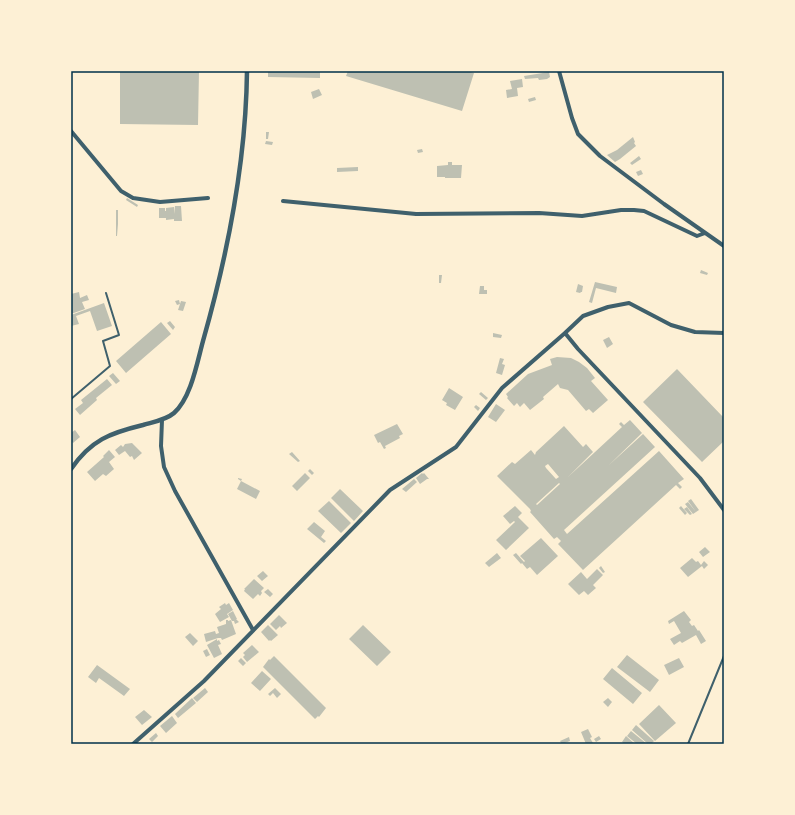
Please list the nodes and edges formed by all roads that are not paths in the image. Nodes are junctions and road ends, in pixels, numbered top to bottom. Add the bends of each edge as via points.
1 (247, 71) edge
2 (559, 71) edge
3 (71, 131) edge
4 (208, 198) dead end
5 (283, 201) dead end
6 (705, 233) junction
7 (724, 246) edge
8 (106, 293) dead end
9 (564, 333) junction
10 (724, 333) edge
11 (71, 399) edge
12 (162, 420) junction
13 (71, 469) edge
14 (724, 510) edge
15 (253, 630) junction
16 (724, 656) edge
17 (133, 744) edge
18 (688, 744) edge

1 - 12 street via 243,154 216,299 194,378 185,399 174,413
2 - 6 street via 578,134 600,156
3 - 4 street via 121,191 133,198 160,202
5 - 6 street via 416,214 539,213 582,216 634,210 644,211 697,236
6 - 7 street
8 - 11 lane via 119,335 103,341 110,366
9 - 10 street via 583,316 608,306 629,303 671,325 694,332
9 - 14 street via 700,478
9 - 15 street via 502,388 456,448 390,490
12 - 13 street via 126,429 100,440 80,456
12 - 15 street via 161,446 164,467
15 - 17 street via 204,680
16 - 18 lane

